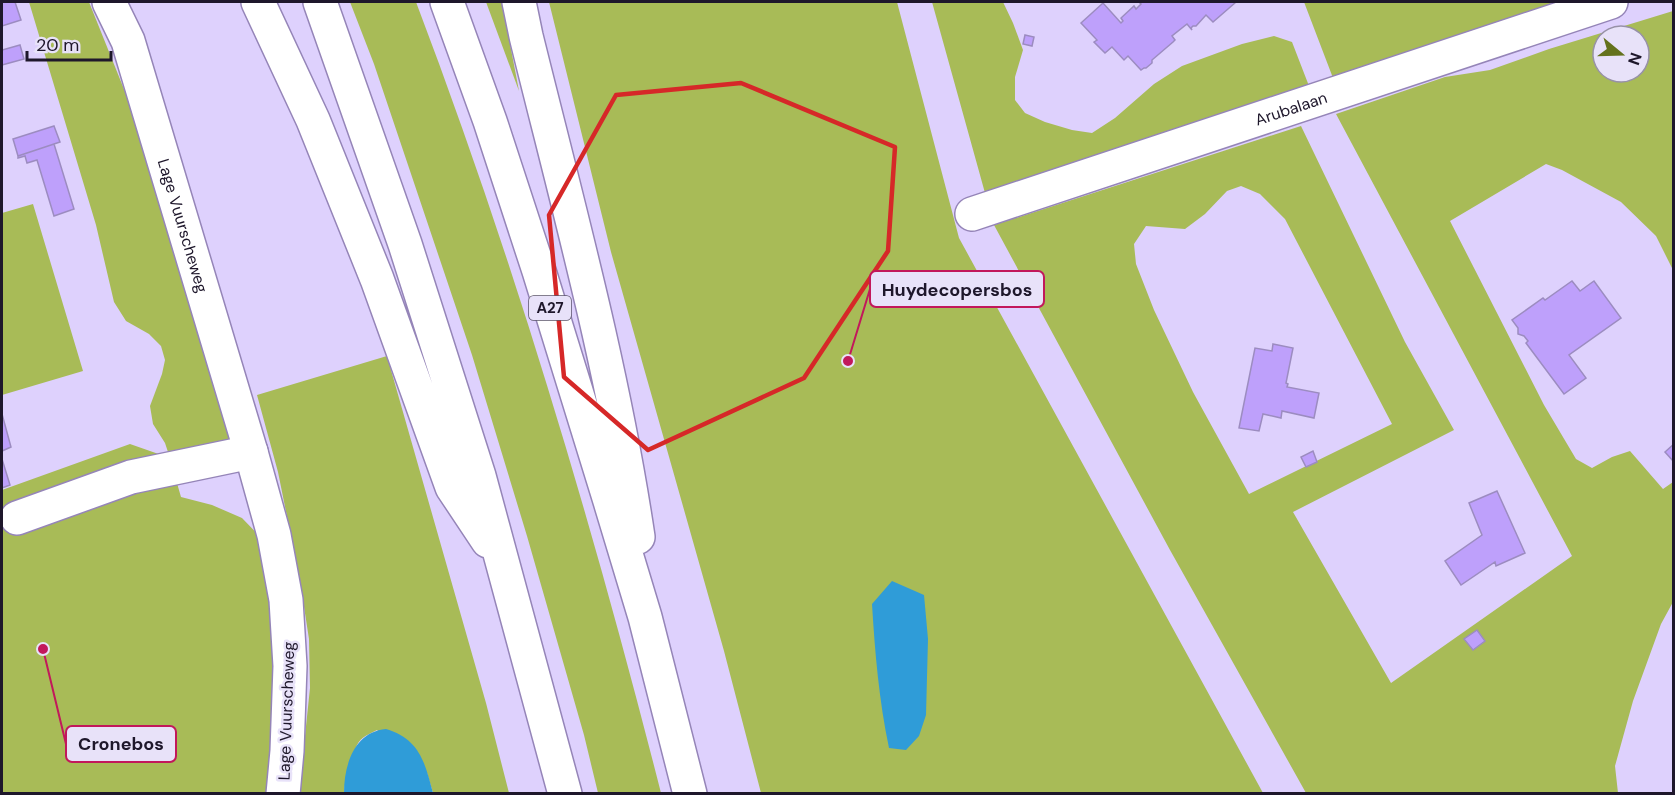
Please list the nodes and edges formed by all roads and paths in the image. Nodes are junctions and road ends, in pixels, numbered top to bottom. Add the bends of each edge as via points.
1 (109, 2) edge
2 (258, 2) edge
3 (320, 2) edge
4 (447, 2) edge
5 (519, 2) edge
6 (1611, 2) edge
7 (972, 214) dead end
8 (252, 452) junction
9 (17, 518) dead end
10 (504, 565) junction
11 (645, 617) junction
12 (283, 794) edge
13 (566, 794) edge
14 (690, 794) edge

1 - 8 main road, Lage Vuurscheweg via 128,41
2 - 10 main road via 313,120 373,269 452,487
3 - 10 main road via 405,244
4 - 11 main road, A27 via 539,271
5 - 11 main road, A27 via 629,475
6 - 7 main road, Arubalaan
8 - 9 main road via 130,477
8 - 12 main road, Lage Vuurscheweg via 286,600 290,666
10 - 13 main road
11 - 14 main road, A27

